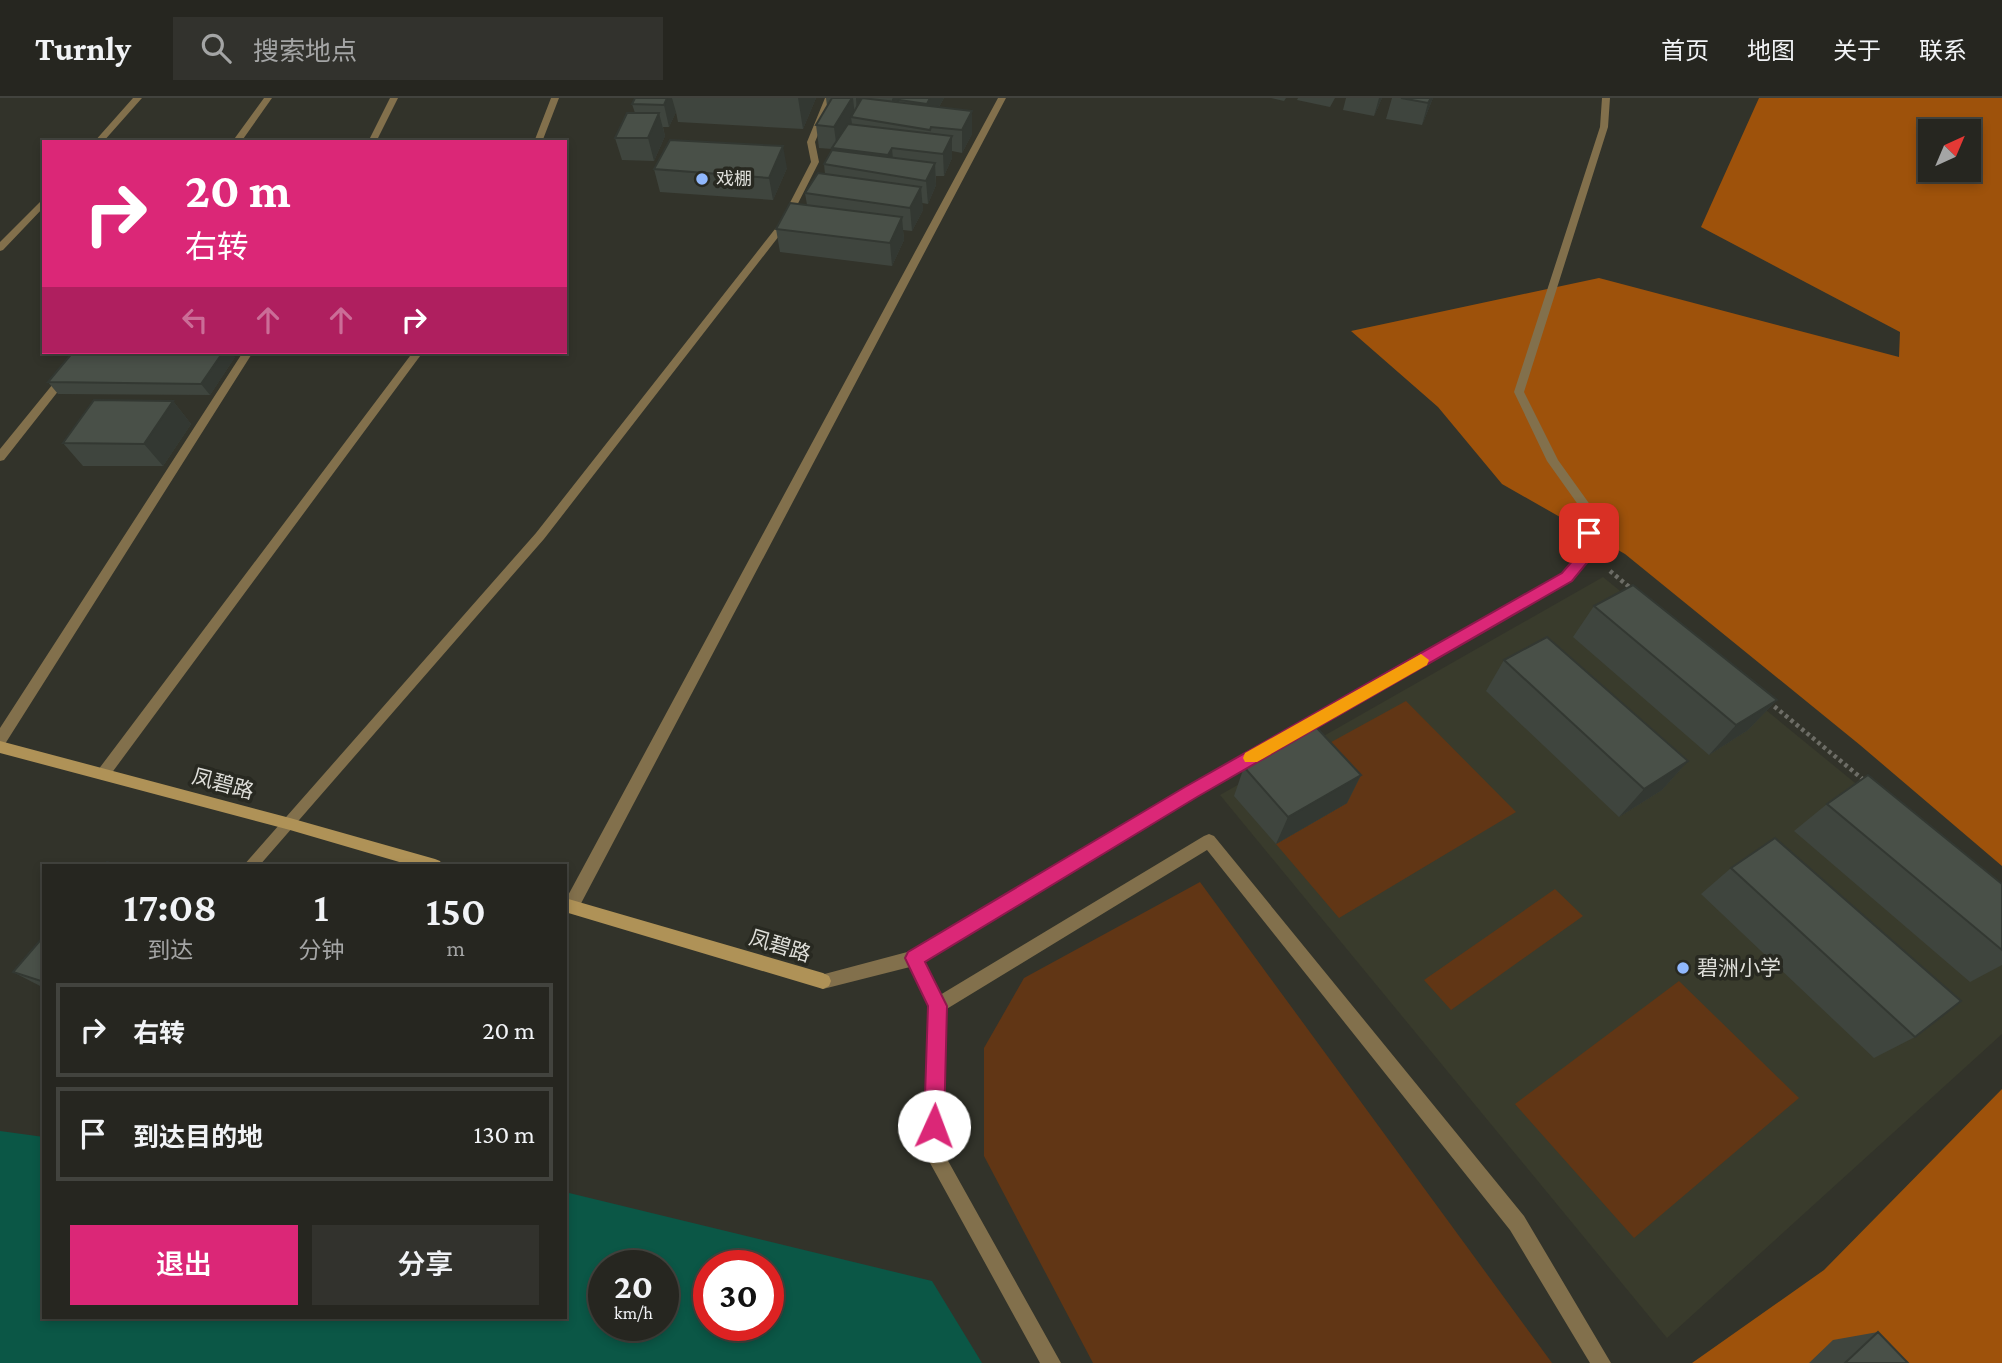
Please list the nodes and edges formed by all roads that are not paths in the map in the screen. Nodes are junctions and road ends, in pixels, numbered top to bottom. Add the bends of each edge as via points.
1 (138, 98) edge
2 (268, 98) edge
3 (394, 98) edge
4 (555, 98) edge
5 (829, 98) edge
6 (1002, 98) edge
7 (1606, 98) edge
8 (100, 140) edge
9 (237, 140) edge
10 (373, 140) edge
11 (539, 140) edge
12 (42, 203) edge
13 (0, 248) edge
14 (81, 354) edge
15 (247, 354) edge
16 (417, 354) edge
17 (0, 457) edge
18 (0, 740) edge
19 (0, 747) edge
20 (103, 774) junction
21 (290, 824) junction
22 (252, 864) edge
23 (428, 864) edge
24 (568, 905) edge
25 (914, 958) junction
26 (823, 981) joint
27 (937, 1006) junction
28 (1051, 1363) edge
29 (1601, 1363) edge

1 - 8 street
2 - 9 street
3 - 10 street
4 - 11 street
5 - 21 street via 811,142 815,162 783,225 540,536
6 - 24 street
7 - 25 street via 1604,127 1519,392 1553,461 1590,513 1588,553 1567,577 1191,792
12 - 13 street
14 - 17 street
15 - 18 street
16 - 20 street
19 - 20 main road, 凤碧路
20 - 21 main road, 凤碧路
21 - 22 street
21 - 23 main road, 凤碧路
24 - 26 main road, 凤碧路
25 - 26 street
25 - 27 street
27 - 28 street via 933,1152
27 - 29 street via 1209,841 1517,1223

